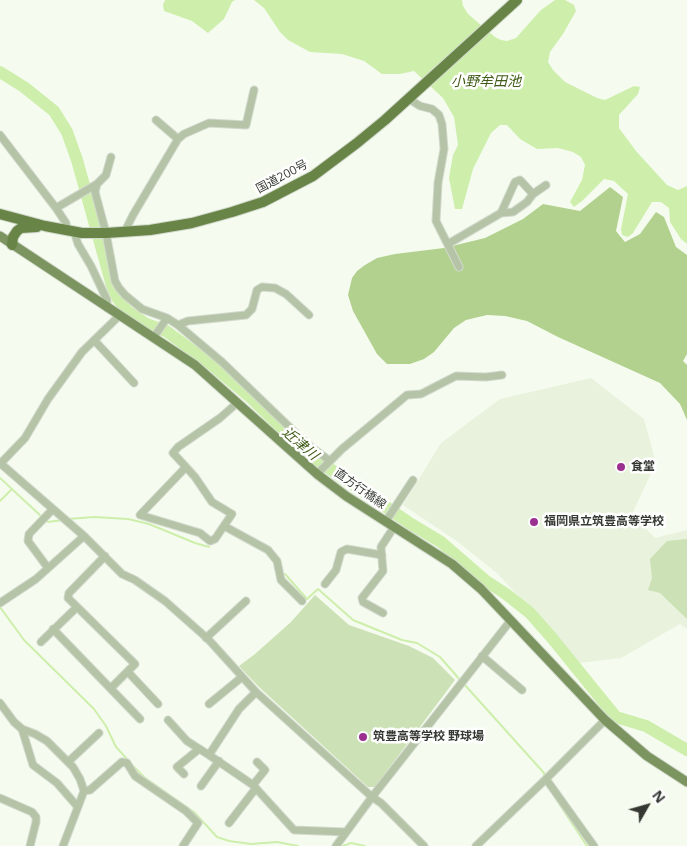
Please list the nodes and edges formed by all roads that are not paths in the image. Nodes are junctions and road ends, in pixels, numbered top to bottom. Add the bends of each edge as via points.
1 (517, 0) edge
2 (254, 90) dead end
3 (411, 96) junction
4 (156, 120) dead end
5 (0, 135) edge
6 (178, 139) junction
7 (111, 156) dead end
8 (95, 185) junction
9 (546, 185) dead end
10 (533, 194) junction
11 (56, 208) junction
12 (501, 213) junction
13 (0, 214) edge
14 (45, 226) junction
15 (74, 231) junction
16 (129, 231) junction
17 (106, 233) junction
18 (0, 236) edge
19 (448, 244) junction
20 (12, 245) junction
21 (459, 267) dead end
22 (107, 308) junction
23 (309, 315) dead end
24 (119, 316) junction
25 (166, 319) junction
26 (178, 325) junction
27 (156, 335) junction
28 (94, 340) junction
29 (502, 374) dead end
30 (134, 383) dead end
31 (237, 403) junction
32 (330, 462) junction
33 (0, 463) edge
34 (186, 467) junction
35 (318, 474) junction
36 (412, 480) dead end
37 (53, 509) junction
38 (386, 521) junction
39 (224, 526) junction
40 (394, 527) junction
41 (84, 536) junction
42 (382, 555) junction
43 (105, 556) junction
44 (48, 568) junction
45 (325, 584) dead end
46 (246, 601) dead end
47 (302, 601) dead end
48 (0, 603) edge
49 (77, 607) junction
50 (383, 613) dead end
51 (511, 620) junction
52 (53, 629) junction
53 (206, 638) junction
54 (40, 642) dead end
55 (482, 656) junction
56 (128, 672) junction
57 (242, 677) junction
58 (111, 688) junction
59 (522, 690) dead end
60 (256, 692) junction
61 (0, 703) edge
62 (158, 704) dead end
63 (210, 704) dead end
64 (140, 719) dead end
65 (168, 720) dead end
66 (605, 720) junction
67 (22, 729) junction
68 (99, 733) dead end
69 (199, 749) junction
70 (209, 755) junction
71 (219, 761) junction
72 (68, 762) junction
73 (257, 762) dead end
74 (184, 774) dead end
75 (546, 779) junction
76 (687, 782) edge
77 (201, 786) dead end
78 (254, 786) junction
79 (84, 791) junction
80 (372, 797) junction
81 (0, 798) edge
82 (77, 806) junction
83 (229, 823) dead end
84 (346, 832) junction
85 (30, 846) edge
86 (63, 846) edge
87 (183, 846) edge
88 (336, 846) edge
89 (424, 846) edge
90 (476, 846) edge
91 (594, 846) edge

1 - 3 highway, 国道200号
2 - 6 street via 246,125 209,123
3 - 16 highway, 国道200号 via 357,143 312,176 263,202 192,223
3 - 19 street via 420,106 439,115 442,124 444,149 436,221
4 - 6 street
5 - 11 street
6 - 16 street via 133,215 127,227
7 - 8 street via 106,174
8 - 11 street
8 - 17 street
9 - 10 street
10 - 12 street via 513,212
10 - 12 street via 520,180 515,182
11 - 15 street
12 - 19 street
13 - 14 highway, 国道200号
14 - 15 highway, 国道200号
14 - 20 highway via 16,231
15 - 17 highway, 国道200号
15 - 22 street
16 - 17 highway, 国道200号
17 - 25 street via 110,261 119,288 142,309
18 - 20 main road, 直方行橋線
19 - 21 street
20 - 22 main road, 直方行橋線
22 - 24 main road, 直方行橋線
23 - 26 street via 286,294 275,288 262,287 257,290 252,310 246,315 188,321
24 - 27 main road, 直方行橋線
24 - 28 street
25 - 26 street
25 - 27 street
26 - 32 street
27 - 31 main road, 直方行橋線
28 - 30 street
28 - 33 street via 48,399 25,438
29 - 32 street via 486,378 456,376 421,394 407,395
31 - 34 street via 173,453
31 - 35 main road, 直方行橋線
32 - 35 street
33 - 37 street
34 - 39 street via 212,502 232,514
34 - 39 street via 140,515 200,533 210,541
35 - 38 main road, 直方行橋線
36 - 38 street
37 - 41 street
37 - 44 street via 29,534 28,541
38 - 40 main road, 直方行橋線
39 - 47 street via 268,550 277,561 281,580
40 - 42 street via 381,547
40 - 51 main road, 直方行橋線 via 452,564
41 - 43 street
41 - 44 street
42 - 45 street via 347,549 341,552 336,570
42 - 50 street via 383,571 362,598 363,602
43 - 49 street via 68,593 68,598
43 - 53 street via 122,574 165,600
44 - 48 street
46 - 53 street
49 - 52 street
49 - 56 street via 134,664
51 - 55 street
51 - 66 main road, 直方行橋線
52 - 54 street
52 - 58 street
53 - 57 street
55 - 59 street
55 - 80 street
56 - 58 street
56 - 62 street
57 - 60 street
57 - 63 street
58 - 64 street
60 - 70 street via 239,709
60 - 80 street
61 - 67 street
65 - 69 street
66 - 75 street
66 - 76 main road, 直方行橋線 via 647,756
67 - 72 street via 47,741
67 - 82 street via 33,765 57,783
68 - 72 street
69 - 70 street
69 - 74 street via 177,767
70 - 71 street
71 - 77 street
71 - 78 street
72 - 79 street
73 - 78 street via 265,770
75 - 90 street
75 - 91 street
78 - 83 street
78 - 84 street via 294,830
79 - 82 street
79 - 87 street via 90,790 122,762 127,762 136,776 198,823
80 - 84 street
80 - 89 street
81 - 85 street via 32,812 36,817
82 - 86 street
84 - 88 street

